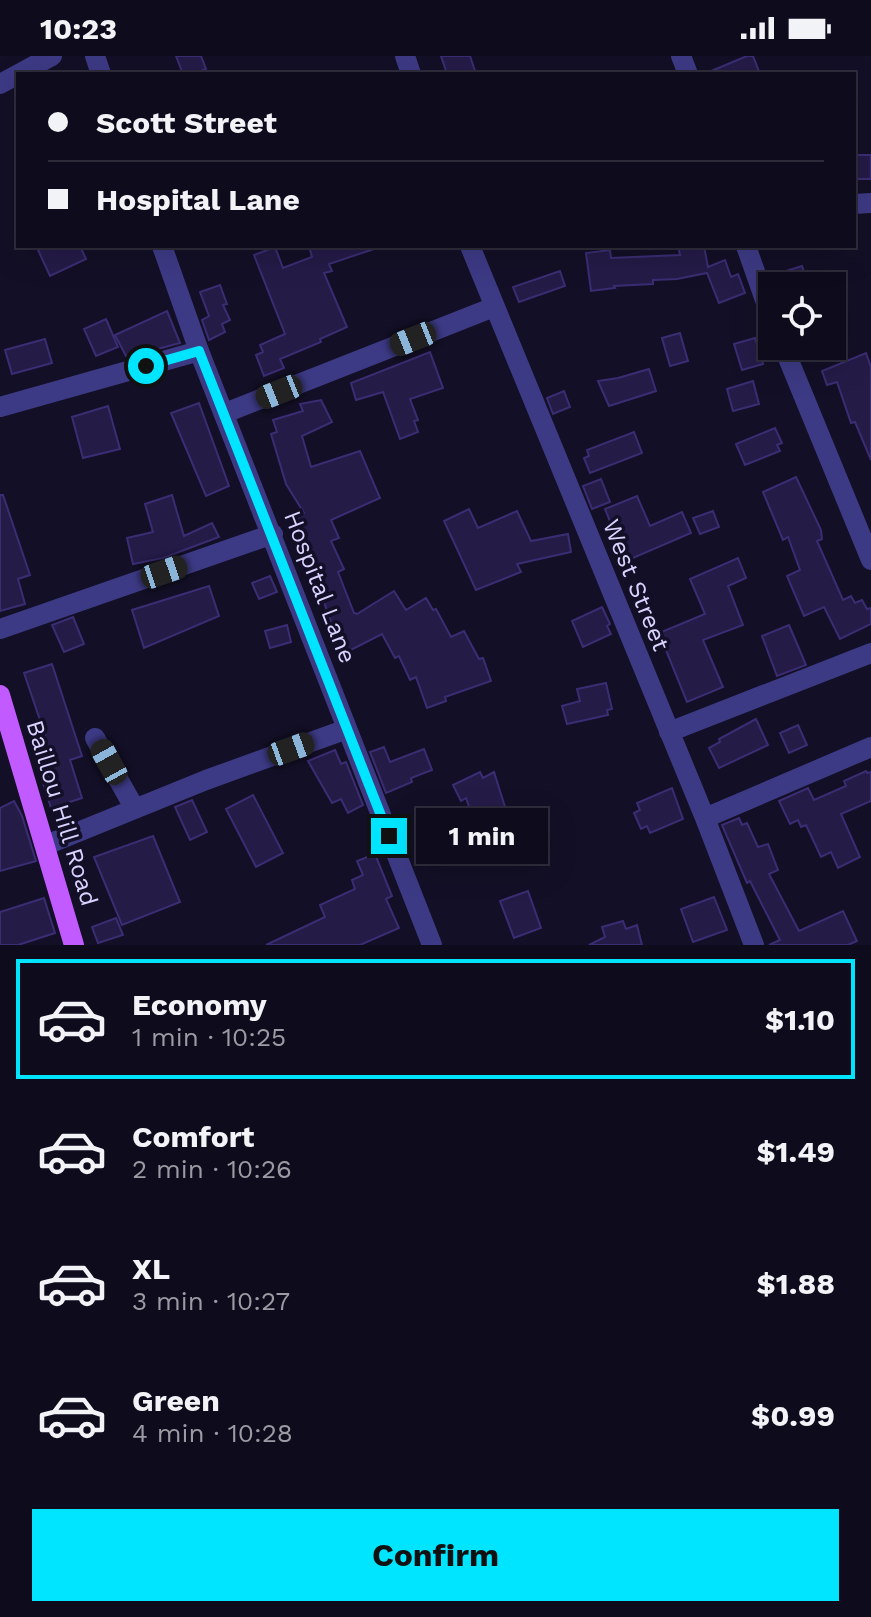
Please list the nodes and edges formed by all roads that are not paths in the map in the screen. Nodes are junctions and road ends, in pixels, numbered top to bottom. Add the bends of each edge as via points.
1 (52, 56) edge
2 (22, 72) edge
3 (163, 248) edge
4 (471, 248) edge
5 (747, 248) edge
6 (758, 280) edge
7 (494, 307) junction
8 (199, 351) junction
9 (789, 360) edge
10 (0, 407) edge
11 (225, 413) junction
12 (273, 534) junction
13 (871, 560) edge
14 (0, 629) edge
15 (871, 653) edge
16 (0, 695) edge
17 (347, 729) junction
18 (669, 732) junction
19 (95, 738) dead end
20 (8, 747) edge
21 (871, 747) edge
22 (135, 809) junction
23 (705, 818) junction
24 (46, 845) junction
25 (426, 943) edge
26 (74, 945) edge
27 (754, 945) edge

1 - 2 street
3 - 8 street, Hospital Lane
4 - 7 street, West Street
5 - 6 street
7 - 11 street
7 - 18 street, West Street
8 - 10 street
8 - 11 street, Hospital Lane
9 - 13 street
11 - 12 street, Hospital Lane
12 - 14 street
12 - 17 street, Hospital Lane
15 - 18 street
16 - 20 main road, Baillou Hill Road
17 - 22 street
17 - 25 street, Hospital Lane
18 - 23 street, West Street
19 - 22 street
20 - 24 main road, Baillou Hill Road
21 - 23 street
22 - 24 street
23 - 27 street, West Street
24 - 26 main road, Baillou Hill Road

